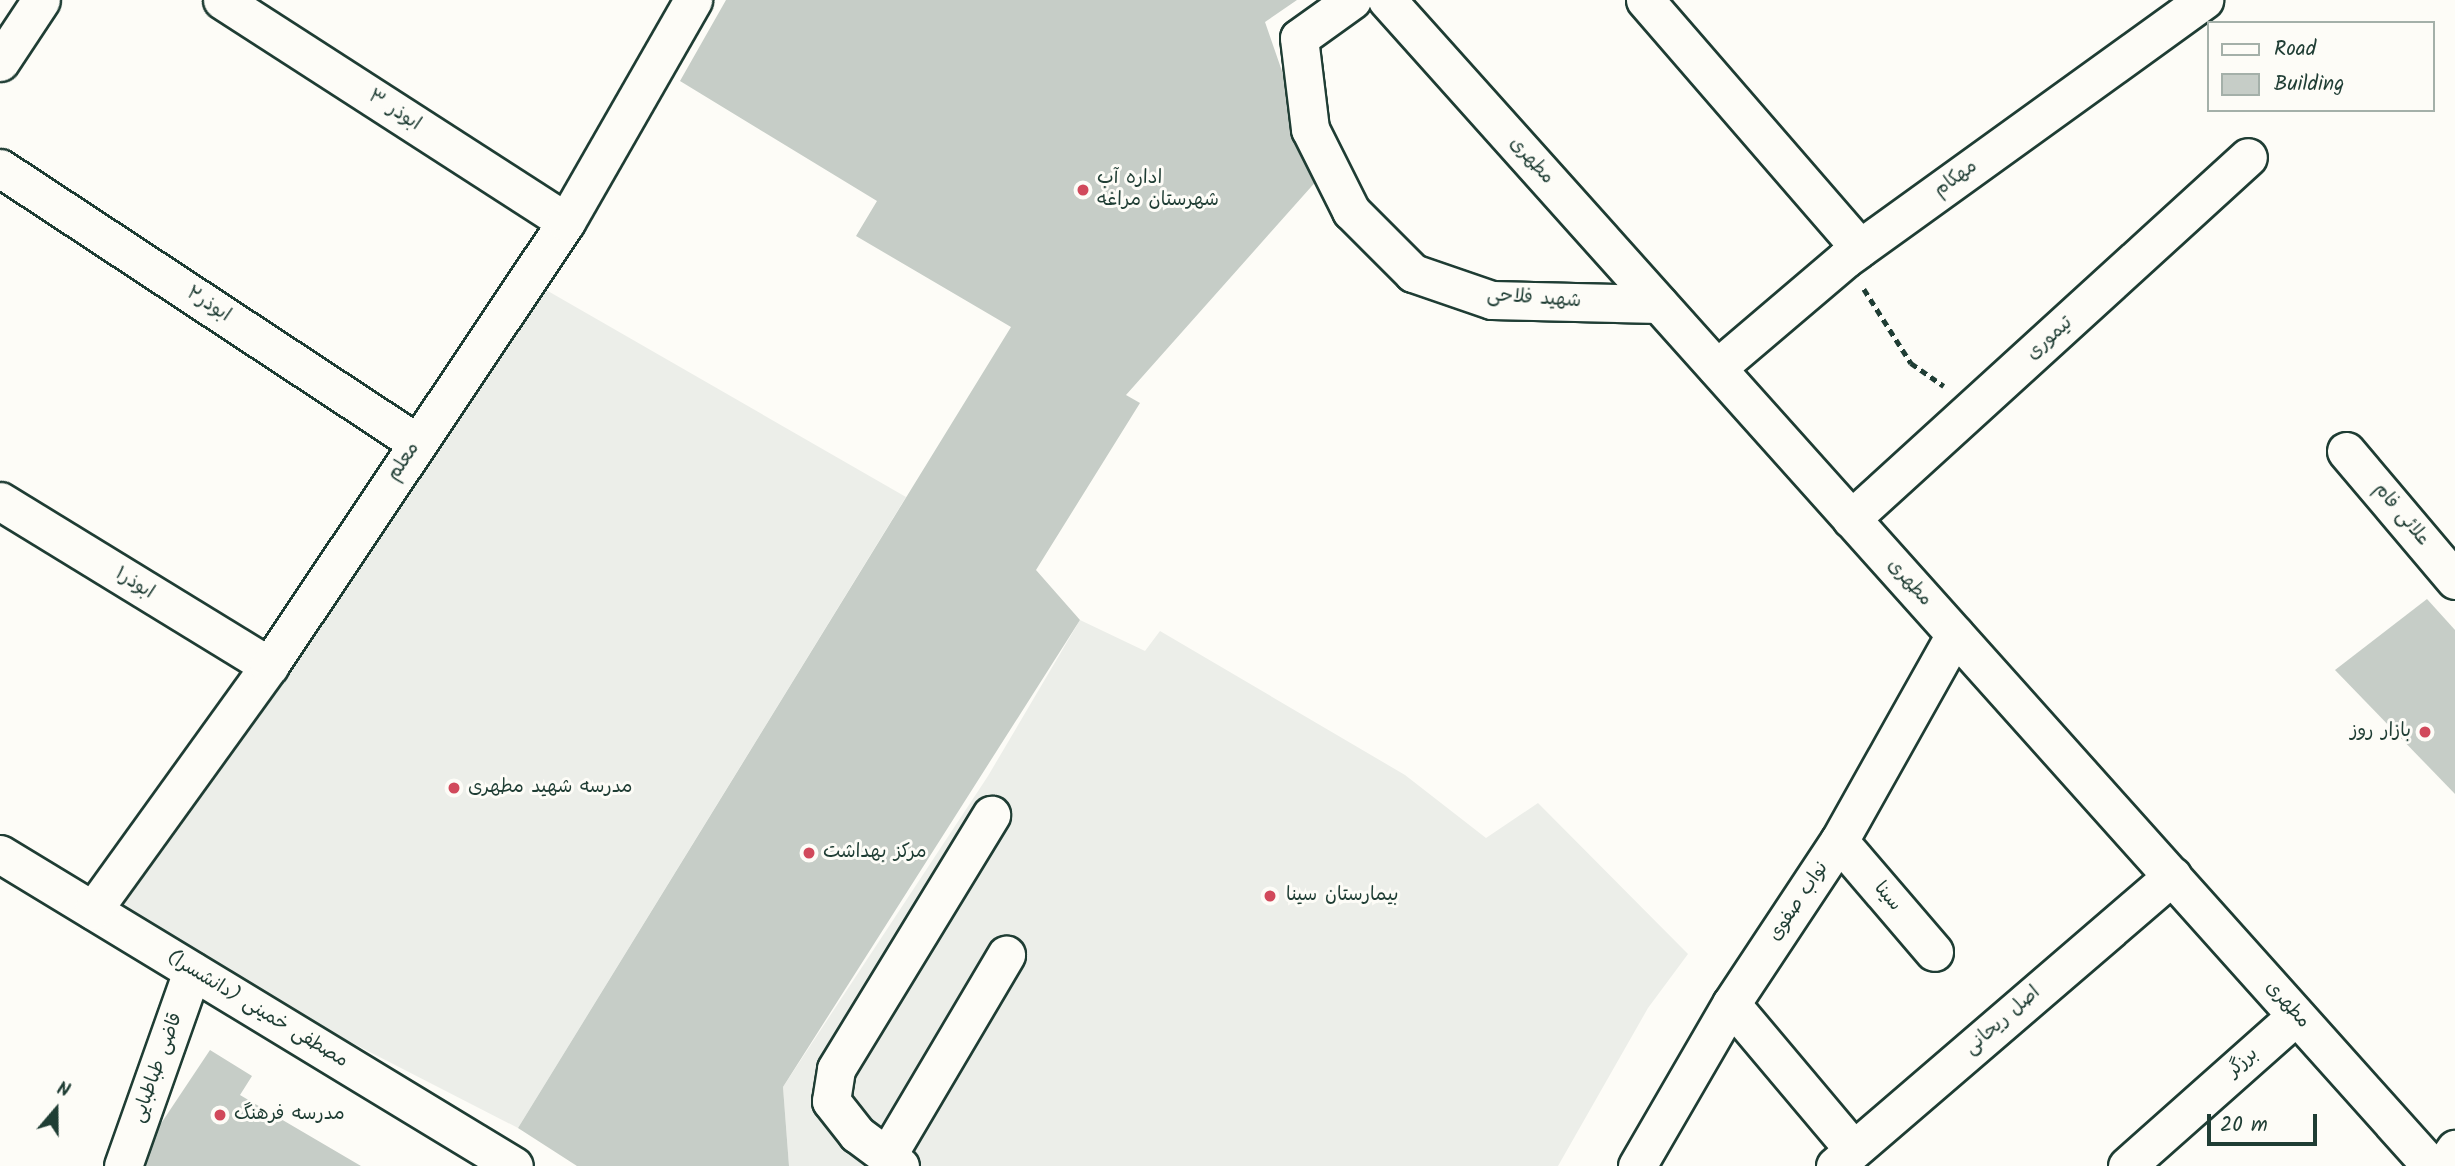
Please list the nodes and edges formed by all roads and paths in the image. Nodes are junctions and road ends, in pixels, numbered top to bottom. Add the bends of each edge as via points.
1 (41, 0) edge
2 (222, 0) edge
3 (693, 0) edge
4 (1352, 0) edge
5 (1387, 0) edge
6 (1645, 0) edge
7 (2204, 1) edge
8 (0, 62) edge
9 (2248, 157) dead end
10 (0, 168) edge
11 (565, 222) junction
12 (1852, 253) junction
13 (1659, 304) junction
14 (1717, 368) junction
15 (1968, 414) junction
16 (417, 443) junction
17 (2346, 451) dead end
18 (0, 502) edge
19 (1851, 519) junction
20 (2455, 580) edge
21 (1955, 634) junction
22 (269, 666) junction
23 (991, 815) dead end
24 (1839, 841) junction
25 (0, 854) edge
26 (2172, 876) junction
27 (93, 910) junction
28 (1934, 952) dead end
29 (1006, 954) dead end
30 (192, 971) junction
31 (1731, 1004) junction
32 (2296, 1016) junction
33 (2455, 1149) edge
34 (1844, 1158) edge
35 (893, 1161) edge
36 (123, 1166) edge
37 (514, 1166) edge
38 (1637, 1166) edge
39 (2127, 1166) edge
40 (2431, 1166) edge
41 (2442, 1166) edge

1 - 8 street
2 - 11 street, ابوذر ۳
3 - 11 street, معلم
4 - 13 street, شهید فلاحی via 1299,38 1310,129 1351,211 1413,272 1492,300
5 - 13 street, مطهری
6 - 12 street
7 - 12 street, مهکام
9 - 15 street, تیموری
10 - 16 street, ابوذر۲
11 - 16 street, معلم
12 - 14 street, مهکام
12 - 15 path via 1911,363 1945,387
13 - 14 street, مطهری
14 - 19 street, مطهری
15 - 19 street, تیموری
16 - 22 street, معلم
17 - 20 street, علائی فام
18 - 22 street, ابوذر۱
19 - 21 street, مطهری
21 - 24 street, نواب صفوی
21 - 26 street, مطهری
22 - 27 street, معلم
23 - 35 street via 835,1069 831,1101 857,1134
24 - 28 street, سینا
24 - 31 street, نواب صفوی
25 - 27 street, مصطفی خمینی (دانشسرا)
26 - 32 street, مطهری
26 - 34 street, اصل ریحانی
27 - 30 street, مصطفی خمینی (دانشسرا)
29 - 35 street
30 - 36 street, قاضی طباطبایی
30 - 37 street, مصطفی خمینی (دانشسرا)
31 - 34 street
31 - 38 street, نواب صفوی
32 - 39 street, برزگر
32 - 40 street, مطهری
33 - 41 street

